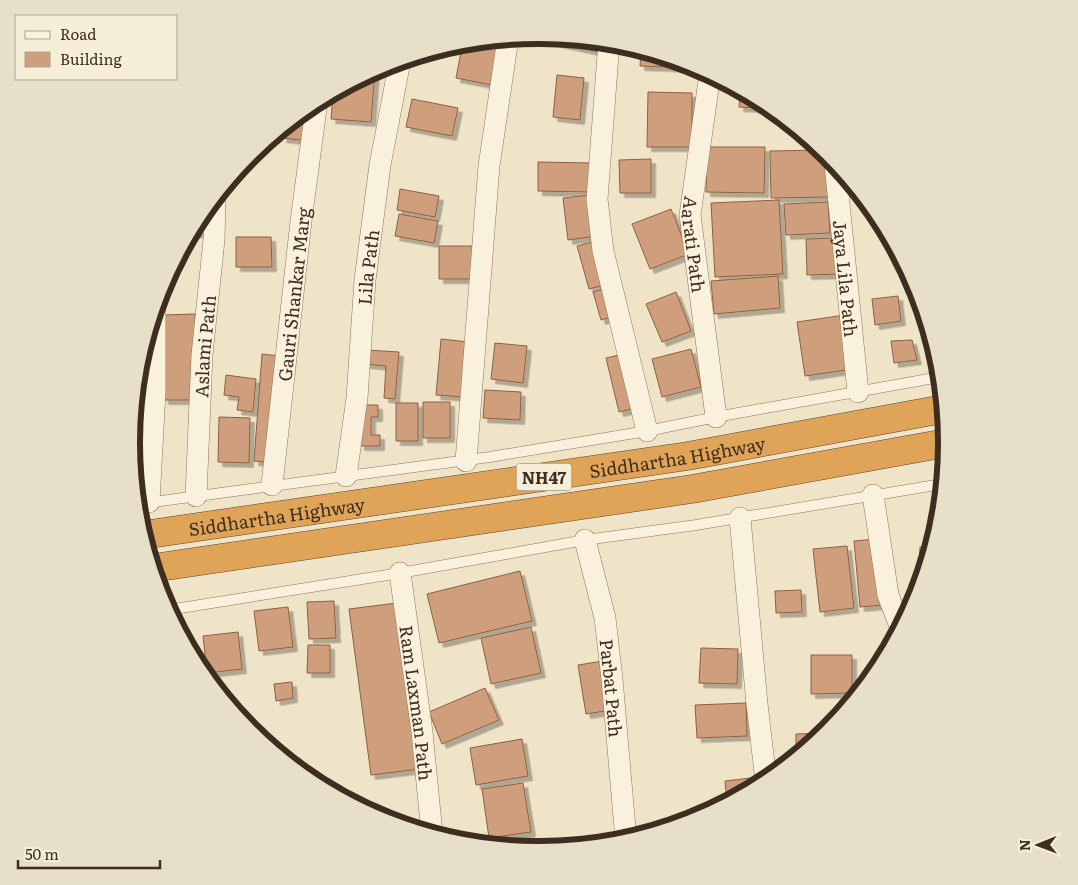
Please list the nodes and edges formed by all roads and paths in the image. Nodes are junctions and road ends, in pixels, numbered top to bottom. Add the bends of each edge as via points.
1 (507, 45) edge
2 (607, 50) edge
3 (398, 70) edge
4 (709, 82) edge
5 (316, 112) edge
6 (836, 177) edge
7 (215, 211) edge
8 (155, 335) edge
9 (932, 378) edge
10 (858, 392) junction
11 (936, 410) edge
12 (716, 417) junction
13 (647, 431) junction
14 (938, 444) edge
15 (466, 461) junction
16 (346, 476) junction
17 (272, 485) junction
18 (935, 485) edge
19 (144, 494) edge
20 (872, 495) junction
21 (196, 496) junction
22 (145, 503) edge
23 (740, 518) junction
24 (151, 533) edge
25 (585, 540) junction
26 (160, 567) edge
27 (400, 573) junction
28 (177, 609) edge
29 (897, 619) edge
30 (765, 771) edge
31 (431, 826) edge
32 (625, 832) edge

1 - 15 street via 488,166
2 - 13 street via 597,199 603,251
3 - 16 street, Lila Path via 380,165 365,280 357,398
4 - 12 street, Aarati Path via 690,214
5 - 17 street, Gauri Shankar Marg via 300,221
6 - 10 street, Jaya Lila Path
7 - 21 street, Aslami Path via 202,355
8 - 19 street via 155,392
9 - 10 lane
10 - 12 lane
11 - 24 highway, Siddhartha Highway / NH47 via 688,456
12 - 13 lane
13 - 15 lane
14 - 26 highway, Siddhartha Highway / NH47 via 692,489
15 - 16 lane
16 - 17 lane
17 - 21 lane
18 - 20 lane
20 - 23 lane
20 - 29 street via 888,595
21 - 22 lane
23 - 25 lane
23 - 30 street
25 - 27 lane
25 - 32 street, Parbat Path via 605,618
27 - 28 lane
27 - 31 street, Ram Laxman Path

